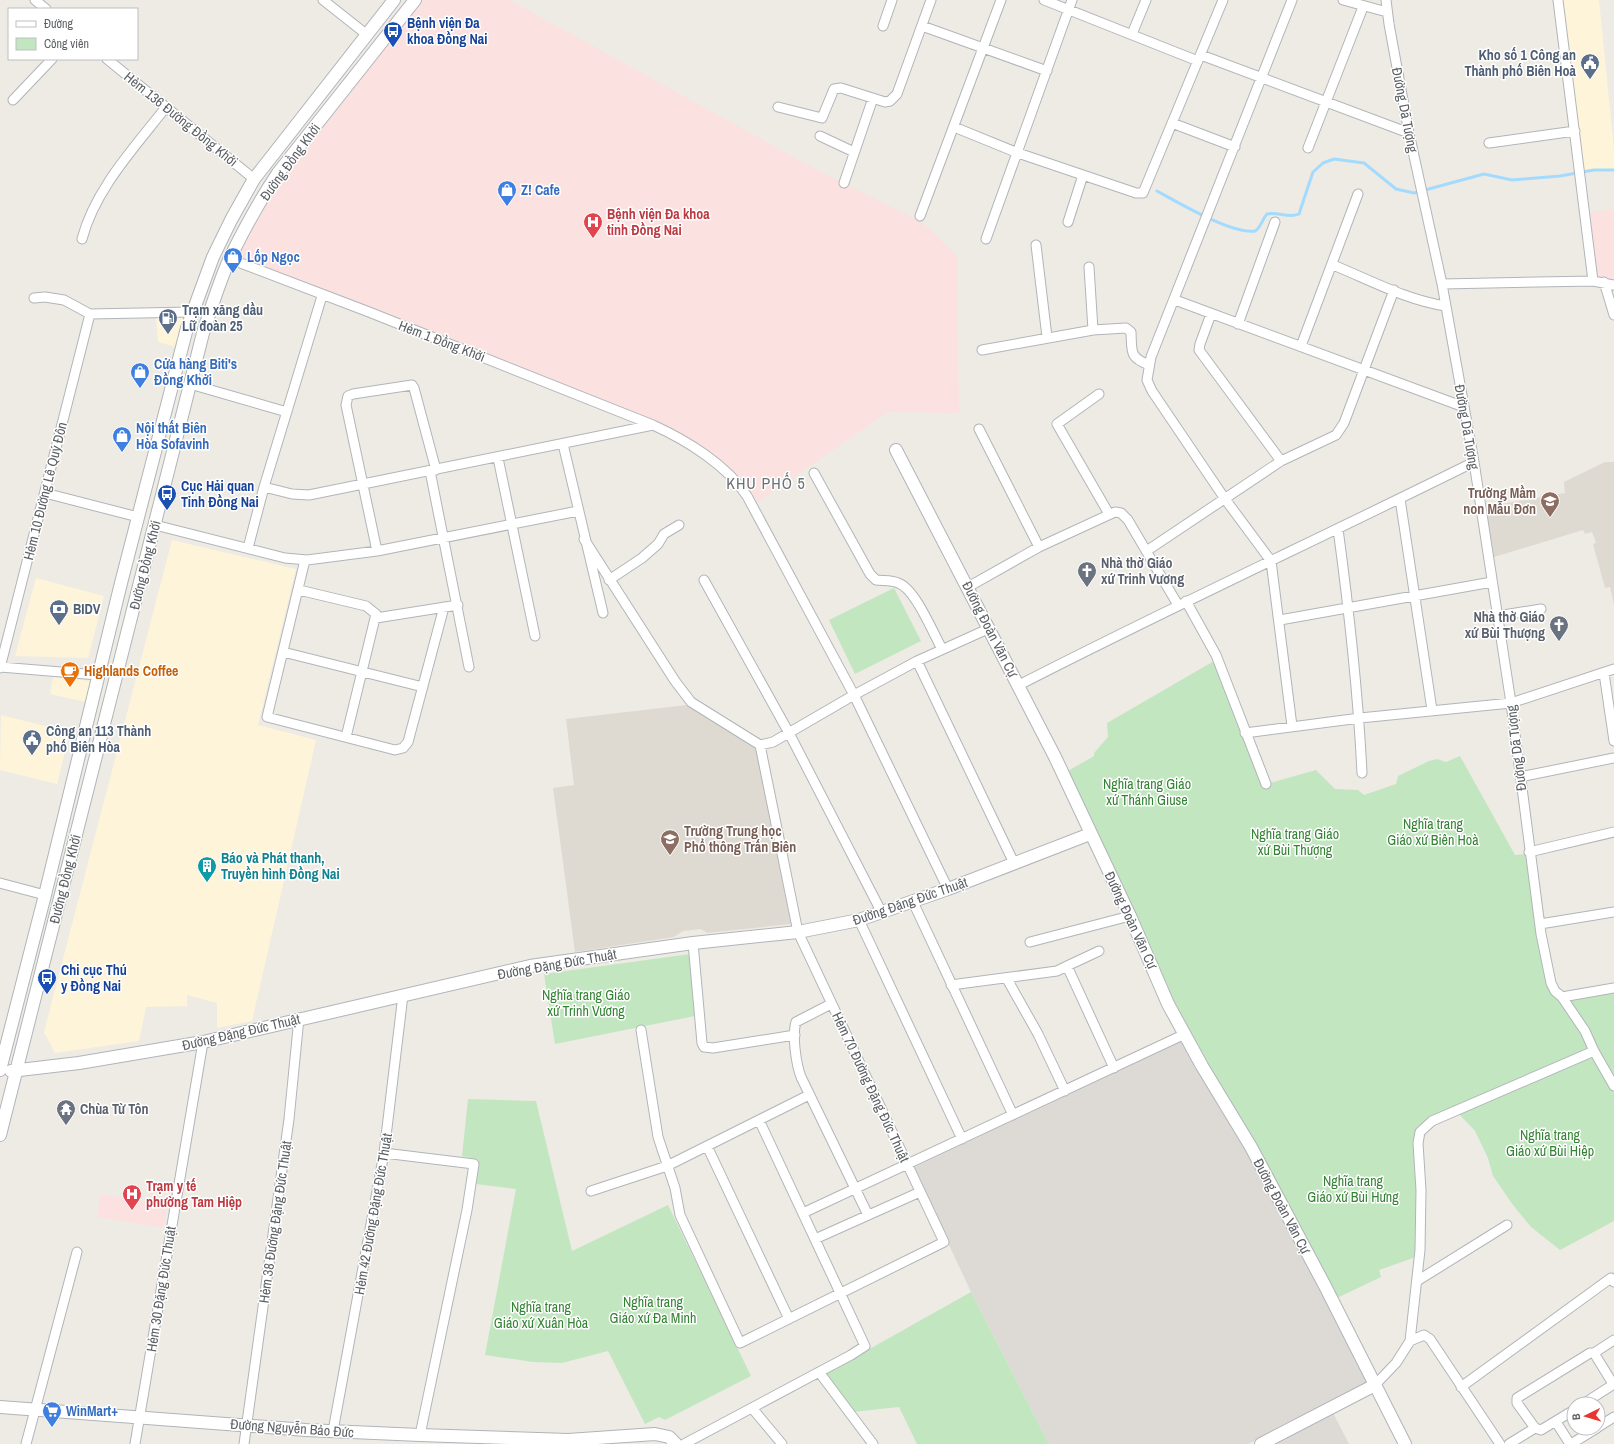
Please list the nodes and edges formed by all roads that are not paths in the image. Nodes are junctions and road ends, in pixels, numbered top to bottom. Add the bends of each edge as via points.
1 (35, 0) edge
2 (323, 0) edge
3 (394, 0) edge
4 (415, 0) edge
5 (892, 0) edge
6 (931, 0) edge
7 (1001, 0) edge
8 (1044, 0) edge
9 (1072, 0) edge
10 (1146, 0) edge
11 (1223, 0) edge
12 (1292, 0) edge
13 (1342, 0) edge
14 (1386, 0) edge
15 (1558, 0) edge
16 (1363, 7) junction
17 (45, 8) edge
18 (1068, 10) junction
19 (1387, 12) junction
20 (883, 26) dead end
21 (922, 26) junction
22 (366, 34) junction
23 (1132, 34) junction
24 (983, 47) junction
25 (1199, 58) junction
26 (51, 60) edge
27 (108, 60) edge
28 (1047, 71) junction
29 (1262, 78) junction
30 (873, 98) junction
31 (13, 100) dead end
32 (1327, 103) junction
33 (166, 107) junction
34 (778, 107) dead end
35 (1172, 123) junction
36 (954, 127) junction
37 (1575, 131) junction
38 (1409, 133) junction
39 (820, 136) dead end
40 (1489, 143) dead end
41 (1234, 147) junction
42 (1308, 148) dead end
43 (854, 152) junction
44 (1018, 153) junction
45 (1083, 175) junction
46 (254, 179) junction
47 (844, 183) dead end
48 (1358, 194) dead end
49 (920, 216) dead end
50 (1068, 222) dead end
51 (1275, 222) dead end
52 (82, 239) dead end
53 (986, 239) dead end
54 (1036, 245) dead end
55 (230, 259) junction
56 (1333, 265) junction
57 (1089, 267) dead end
58 (1593, 281) junction
59 (1604, 282) junction
60 (1442, 284) junction
61 (1614, 285) edge
62 (1394, 290) junction
63 (322, 296) junction
64 (34, 298) dead end
65 (1175, 300) junction
66 (1446, 306) junction
67 (192, 312) junction
68 (90, 314) junction
69 (1211, 314) junction
70 (1614, 315) edge
71 (209, 316) junction
72 (1238, 324) junction
73 (1093, 330) junction
74 (1047, 338) junction
75 (1301, 346) junction
76 (982, 350) dead end
77 (1149, 365) junction
78 (1363, 370) junction
79 (190, 384) junction
80 (1099, 394) dead end
81 (1464, 407) junction
82 (287, 412) junction
83 (653, 425) junction
84 (979, 429) dead end
85 (563, 444) junction
86 (896, 450) dead end
87 (498, 458) junction
88 (1281, 462) junction
89 (1474, 462) junction
90 (433, 470) junction
91 (814, 473) dead end
92 (362, 485) junction
93 (264, 487) junction
94 (45, 493) junction
95 (1226, 499) junction
96 (1400, 499) junction
97 (578, 511) junction
98 (1109, 514) junction
99 (138, 517) junction
100 (155, 525) junction
101 (512, 525) junction
102 (679, 525) dead end
103 (1338, 529) junction
104 (444, 539) junction
105 (584, 539) junction
106 (1040, 547) junction
107 (248, 548) junction
108 (1148, 550) junction
109 (377, 551) junction
110 (305, 560) junction
111 (1271, 561) junction
112 (609, 580) junction
113 (704, 580) dead end
114 (1492, 582) junction
115 (968, 587) junction
116 (299, 590) junction
117 (119, 592) junction
118 (137, 596) junction
119 (1416, 596) junction
120 (1182, 603) junction
121 (458, 605) junction
122 (444, 607) junction
123 (1349, 609) junction
124 (1541, 609) dead end
125 (603, 614) dead end
126 (1497, 616) junction
127 (376, 618) junction
128 (1280, 620) junction
129 (990, 628) junction
130 (535, 636) dead end
131 (942, 649) junction
132 (283, 652) junction
133 (917, 661) junction
134 (469, 667) dead end
135 (0, 668) edge
136 (1614, 669) edge
137 (362, 672) junction
138 (1604, 673) junction
139 (98, 675) junction
140 (1019, 685) junction
141 (423, 687) junction
142 (854, 695) junction
143 (1511, 703) junction
144 (1432, 710) junction
145 (1360, 718) junction
146 (1292, 726) junction
147 (789, 733) junction
148 (1245, 733) junction
149 (346, 737) junction
150 (1614, 742) edge
151 (760, 745) junction
152 (1614, 758) edge
153 (1362, 773) dead end
154 (1520, 778) junction
155 (1266, 784) dead end
156 (1614, 832) edge
157 (1090, 834) junction
158 (1529, 852) junction
159 (1014, 863) junction
160 (0, 883) edge
161 (948, 889) junction
162 (45, 896) junction
163 (913, 902) junction
164 (1614, 912) edge
165 (882, 913) junction
166 (1130, 916) junction
167 (859, 920) junction
168 (1540, 924) junction
169 (798, 932) junction
170 (1030, 942) dead end
171 (693, 943) junction
172 (1099, 951) dead end
173 (1067, 966) junction
174 (1008, 979) junction
175 (951, 985) junction
176 (1614, 988) edge
177 (403, 995) junction
178 (1562, 996) junction
179 (831, 1004) junction
180 (299, 1018) junction
181 (641, 1030) dead end
182 (1185, 1034) junction
183 (795, 1035) junction
184 (202, 1042) junction
185 (1594, 1051) junction
186 (1114, 1068) junction
187 (0, 1070) edge
188 (16, 1070) junction
189 (0, 1075) edge
190 (1614, 1086) edge
191 (1065, 1091) junction
192 (809, 1095) junction
193 (1013, 1115) junction
194 (759, 1120) junction
195 (0, 1135) edge
196 (962, 1139) junction
197 (707, 1146) junction
198 (384, 1153) junction
199 (907, 1164) junction
200 (667, 1166) junction
201 (855, 1189) junction
202 (591, 1191) dead end
203 (920, 1192) junction
204 (803, 1213) junction
205 (868, 1215) junction
206 (1507, 1225) dead end
207 (815, 1239) junction
208 (77, 1252) dead end
209 (1613, 1279) edge
210 (1417, 1281) junction
211 (840, 1294) junction
212 (790, 1319) junction
213 (1614, 1340) edge
214 (1410, 1341) junction
215 (1594, 1353) junction
216 (819, 1372) junction
217 (1614, 1384) edge
218 (1375, 1385) junction
219 (1461, 1386) junction
220 (1595, 1396) edge
221 (0, 1407) edge
222 (752, 1408) junction
223 (35, 1410) junction
224 (1566, 1415) edge
225 (140, 1418) junction
226 (1556, 1422) junction
227 (247, 1425) junction
228 (1534, 1428) junction
229 (333, 1431) junction
230 (420, 1435) junction
231 (1584, 1436) edge
232 (456, 1440) edge
233 (26, 1444) edge
234 (135, 1444) edge
235 (244, 1444) edge
236 (676, 1444) edge
237 (684, 1444) edge
238 (782, 1444) edge
239 (873, 1444) edge
240 (1261, 1444) edge
241 (1405, 1444) edge
242 (1500, 1444) edge
243 (1509, 1444) edge
244 (1571, 1444) edge

1 - 17 street
2 - 22 street
3 - 22 street, Đường Đồng Khởi
4 - 55 street, Đường Đồng Khởi via 278,173
5 - 20 street
6 - 21 street
7 - 24 street
8 - 18 street
9 - 18 street
10 - 23 street
11 - 25 street
12 - 29 street
13 - 16 street
14 - 19 street, Đường Dã Tượng
15 - 37 street
16 - 19 street
16 - 32 street
18 - 23 street
18 - 28 street
19 - 38 street, Đường Dã Tượng
21 - 24 street
21 - 30 street via 896,96 888,102
22 - 46 street, Đường Đồng Khởi
23 - 25 street
24 - 28 street
24 - 36 street
25 - 29 street
25 - 35 street
26 - 31 street
27 - 33 street, Hẻm 136 Đường Đồng Khởi
28 - 44 street
29 - 32 street
29 - 41 street
30 - 34 street via 845,88 836,88 823,118
30 - 43 street
32 - 38 street
32 - 42 street
33 - 46 street, Hẻm 136 Đường Đồng Khởi
33 - 52 street via 120,167 99,200
35 - 41 street
35 - 45 street via 1145,193 1136,193
36 - 44 street
36 - 49 street
37 - 40 street
37 - 58 street
38 - 60 street, Đường Dã Tượng
39 - 43 street
41 - 65 street
43 - 47 street
44 - 45 street
44 - 53 street
45 - 50 street
46 - 67 street, Đường Đồng Khởi via 213,257
48 - 56 street
51 - 72 street
54 - 74 street
55 - 63 street, Hẻm 1 Đồng Khởi
55 - 71 street, Đường Đồng Khởi
56 - 62 street
56 - 75 street
57 - 73 street
58 - 59 street
58 - 60 street
59 - 61 street
59 - 70 street
60 - 66 street, Đường Dã Tượng
62 - 66 street via 1421,301
62 - 78 street
63 - 82 street
63 - 83 street, Hẻm 1 Đồng Khởi
64 - 68 street via 64,300
65 - 69 street
65 - 77 street
66 - 81 street, Đường Dã Tượng
67 - 68 street
67 - 71 street
67 - 99 street, Đường Đồng Khởi
68 - 94 street, Hẻm 10 Đường Lê Quý Đôn
69 - 72 street
69 - 88 street via 1200,350
71 - 79 street, Đường Đồng Khởi
72 - 75 street
73 - 74 street
73 - 77 street via 1129,329 1133,355 1136,360
74 - 76 street
75 - 78 street
77 - 95 street via 1147,380 1152,391
78 - 81 street
78 - 88 street via 1341,430 1329,439
79 - 82 street
79 - 100 street, Đường Đồng Khởi
80 - 98 street via 1057,424
81 - 89 street, Đường Dã Tượng
82 - 93 street
83 - 85 street
83 - 142 street, Hẻm 1 Đồng Khởi via 685,441 742,488
84 - 106 street
85 - 87 street
85 - 97 street
86 - 115 street, Đường Đoàn Văn Cự
87 - 90 street
87 - 101 street
88 - 95 street
89 - 96 street
89 - 114 street, Đường Dã Tượng
90 - 92 street
90 - 92 street via 412,385 353,394 348,396 346,405
90 - 104 street
91 - 131 street via 870,574 876,580 897,582 906,587
92 - 93 street via 300,495
92 - 109 street
93 - 107 street
94 - 99 street
94 - 135 street, Hẻm 10 Đường Lê Quý Đôn
95 - 108 street
95 - 111 street
96 - 103 street
96 - 119 street
97 - 101 street
97 - 105 street
98 - 106 street
98 - 108 street via 1121,513
99 - 117 street, Đường Đồng Khởi
100 - 107 street
100 - 118 street, Đường Đồng Khởi
101 - 104 street
101 - 130 street
102 - 112 street via 664,534 658,544 642,558
103 - 111 street
103 - 123 street
104 - 109 street
104 - 121 street
105 - 112 street
105 - 125 street
106 - 115 street
107 - 110 street via 285,558
108 - 120 street
109 - 110 street via 323,560
110 - 116 street
111 - 120 street
111 - 128 street
112 - 151 street via 691,702
113 - 147 street
114 - 119 street
114 - 126 street, Đường Dã Tượng
115 - 129 street, Đường Đoàn Văn Cự
116 - 127 street via 366,606 375,611
116 - 132 street
117 - 118 street
117 - 139 street, Đường Đồng Khởi
118 - 188 street, Đường Đồng Khởi
119 - 123 street
119 - 144 street
120 - 140 street
120 - 148 street via 1216,655
121 - 122 street
121 - 134 street
122 - 127 street
122 - 141 street
123 - 128 street
123 - 145 street
124 - 126 street
126 - 143 street, Đường Dã Tượng
127 - 137 street
128 - 146 street
129 - 131 street
129 - 140 street, Đường Đoàn Văn Cự
131 - 133 street
132 - 137 street
132 - 149 street via 267,717
133 - 142 street
133 - 159 street
135 - 139 street
136 - 138 street
137 - 141 street
137 - 149 street
138 - 143 street
138 - 150 street
139 - 162 street, Đường Đồng Khởi
140 - 157 street, Đường Đoàn Văn Cự
141 - 149 street via 408,742 403,748 395,750
142 - 147 street
142 - 161 street, Hẻm 1 Đồng Khởi
143 - 144 street
143 - 154 street, Đường Dã Tượng
144 - 145 street
145 - 146 street
145 - 153 street
146 - 148 street
147 - 151 street via 773,742
147 - 165 street
148 - 155 street
151 - 169 street, Hẻm 70 Đường Đặng Đức Thuật
152 - 154 street
154 - 158 street, Đường Dã Tượng
156 - 158 street
157 - 159 street, Đường Đặng Đức Thuật
157 - 166 street, Đường Đoàn Văn Cự
158 - 168 street, Đường Dã Tượng
159 - 161 street, Đường Đặng Đức Thuật
160 - 162 street
161 - 163 street, Đường Đặng Đức Thuật
162 - 187 street, Đường Đồng Khởi
163 - 165 street, Đường Đặng Đức Thuật
163 - 175 street
164 - 168 street
165 - 167 street, Đường Đặng Đức Thuật
166 - 170 street
166 - 182 street, Đường Đoàn Văn Cự via 1168,1004
167 - 169 street, Đường Đặng Đức Thuật
167 - 196 street
168 - 178 street, Đường Dã Tượng via 1552,983 1555,991
169 - 171 street, Đường Đặng Đức Thuật
169 - 179 street, Hẻm 70 Đường Đặng Đức Thuật
171 - 177 street, Đường Đặng Đức Thuật via 530,966
171 - 183 street via 704,1047 713,1048
172 - 173 street
173 - 174 street via 1058,971
173 - 186 street
174 - 175 street
174 - 191 street
175 - 193 street
176 - 178 street
177 - 180 street, Đường Đặng Đức Thuật
177 - 198 street, Hẻm 42 Đường Đặng Đức Thuật
178 - 185 street, Đường Dã Tượng via 1585,1031
179 - 183 street via 796,1022
179 - 199 street, Hẻm 70 Đường Đặng Đức Thuật
180 - 184 street, Đường Đặng Đức Thuật
180 - 227 street, Hẻm 38 Đường Đặng Đức Thuật via 289,1119
181 - 200 street via 652,1106
182 - 186 street
182 - 218 street, Đường Đoàn Văn Cự via 1251,1147
183 - 192 street via 798,1070
184 - 188 street, Đường Đặng Đức Thuật via 79,1063
184 - 225 street, Hẻm 30 Đặng Đức Thuật
185 - 190 street, Đường Dã Tượng
185 - 210 street via 1432,1121 1420,1132 1418,1143 1422,1190
186 - 191 street
188 - 189 street, Đường Đặng Đức Thuật
188 - 195 street, Đường Đồng Khởi
191 - 193 street
192 - 194 street
192 - 201 street
193 - 196 street
194 - 197 street
194 - 204 street
196 - 199 street
197 - 200 street
197 - 212 street
198 - 229 street, Hẻm 42 Đường Đặng Đức Thuật
198 - 230 street via 474,1164 467,1210
199 - 201 street
199 - 203 street, Hẻm 70 Đường Đặng Đức Thuật
200 - 202 street
200 - 212 street via 683,1224 740,1343
201 - 204 street
201 - 205 street
203 - 205 street
203 - 211 street, Hẻm 70 Đường Đặng Đức Thuật via 944,1242
204 - 207 street
205 - 207 street
206 - 210 street
207 - 211 street
208 - 223 street
209 - 219 street
210 - 214 street
211 - 212 street
211 - 216 street via 865,1346
213 - 215 street
214 - 218 street via 1396,1363
214 - 219 street via 1426,1336
215 - 217 street
215 - 228 street via 1584,1356 1517,1398 1517,1403
216 - 222 street
216 - 239 street
217 - 220 street
218 - 240 street
218 - 241 street, Đường Đoàn Văn Cự
219 - 242 street
221 - 223 street, Đường Nguyễn Bảo Đức
222 - 237 street
222 - 238 street
223 - 225 street, Đường Nguyễn Bảo Đức
223 - 233 street
224 - 226 street
225 - 227 street, Đường Nguyễn Bảo Đức
225 - 234 street, Hẻm 30 Đặng Đức Thuật
226 - 228 street via 1543,1429
226 - 244 street
227 - 229 street, Đường Nguyễn Bảo Đức
227 - 235 street, Hẻm 38 Đường Đặng Đức Thuật
228 - 243 street
229 - 230 street, Đường Nguyễn Bảo Đức
230 - 232 street, Đường Nguyễn Bảo Đức
231 - 244 street
232 - 236 street, Đường Nguyễn Bảo Đức via 568,1440 655,1434 669,1437

